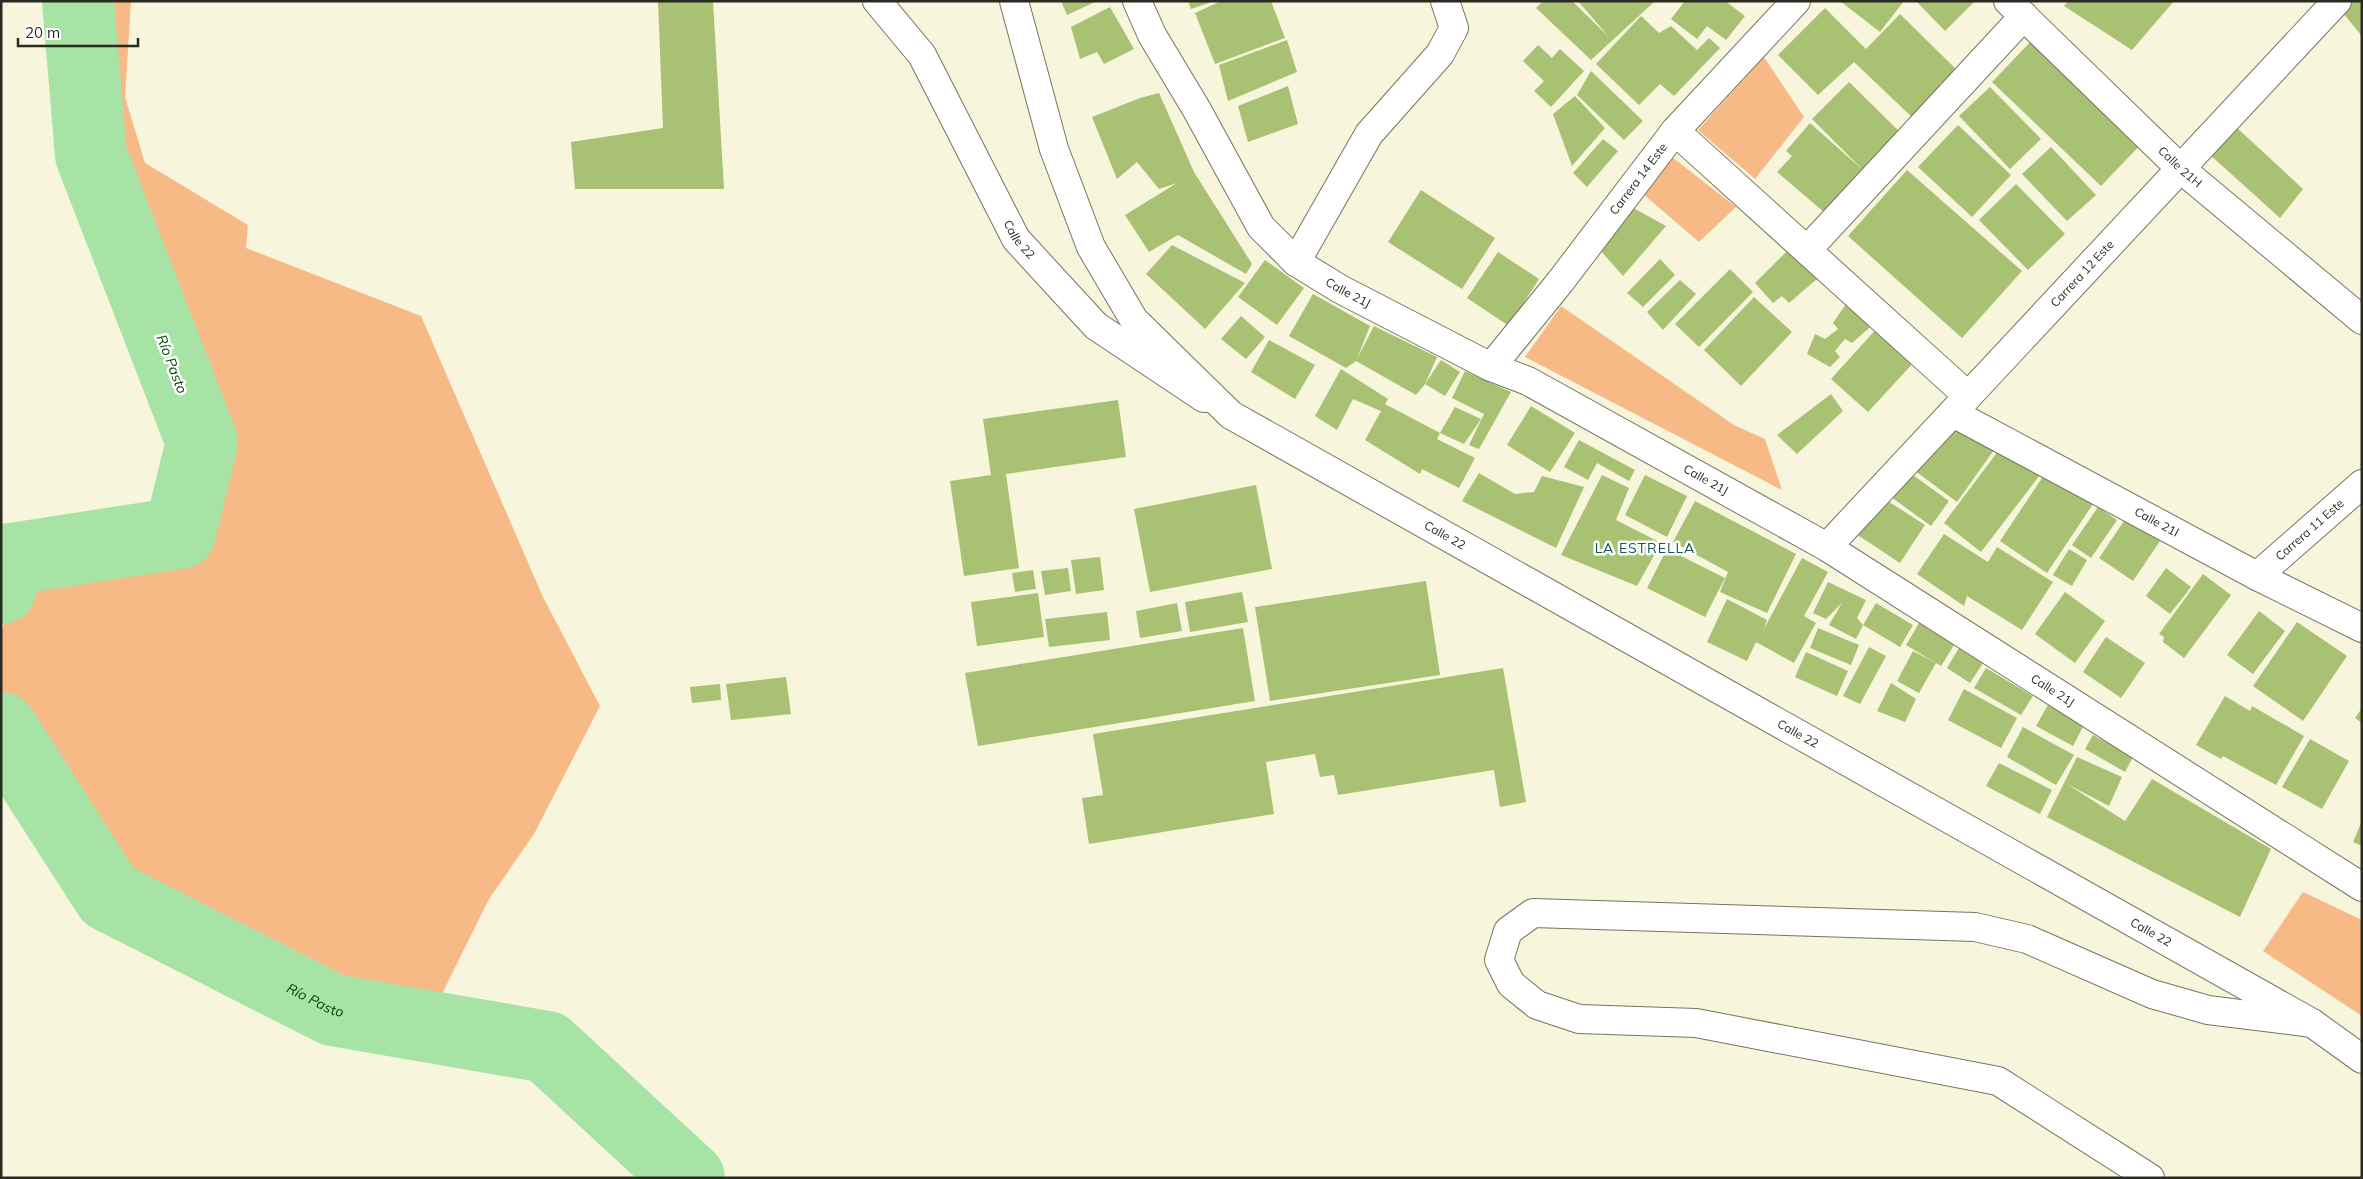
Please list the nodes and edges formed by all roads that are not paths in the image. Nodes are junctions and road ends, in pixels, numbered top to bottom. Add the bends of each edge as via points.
1 (877, 1) edge
2 (1014, 1) edge
3 (1137, 1) edge
4 (1445, 1) edge
5 (1796, 1) edge
6 (2337, 1) edge
7 (2016, 9) edge
8 (1675, 131) junction
9 (2181, 169) junction
10 (1807, 250) junction
11 (1296, 262) junction
12 (2362, 320) edge
13 (1491, 367) junction
14 (1961, 405) junction
15 (1231, 415) junction
16 (2362, 484) edge
17 (1827, 547) junction
18 (2257, 576) junction
19 (2362, 628) edge
20 (2362, 886) edge
21 (2312, 1023) junction
22 (2362, 1059) edge
23 (2150, 1178) edge

1 - 15 street, Calle 22 via 922,55 1016,239 1096,326
2 - 15 street, Calle 22 via 1054,149 1091,247 1134,320
3 - 11 street, Calle 21J via 1152,35 1262,227
4 - 11 street via 1454,28 1440,54 1369,134
5 - 8 street, Carrera 14 Este
6 - 9 street, Carrera 12 Este
7 - 9 street, Calle 21H
7 - 10 street
8 - 10 street, Calle 21I
8 - 13 street, Carrera 14 Este
9 - 12 street, Calle 21H
9 - 14 street, Carrera 12 Este
10 - 14 street, Calle 21I
11 - 13 street, Calle 21J
13 - 17 street, Calle 21J via 1528,381
14 - 17 street, Carrera 12 Este
14 - 18 street, Calle 21I
15 - 21 street, Calle 22
16 - 18 street, Carrera 11 Este
17 - 20 street, Calle 21J
18 - 19 street, Calle 21I
21 - 22 street, Calle 22
21 - 23 street via 2208,1010 2152,994 2027,939 1975,927 1533,913 1508,932 1499,960 1510,984 1537,1005 1579,1019 1696,1023 1998,1080

